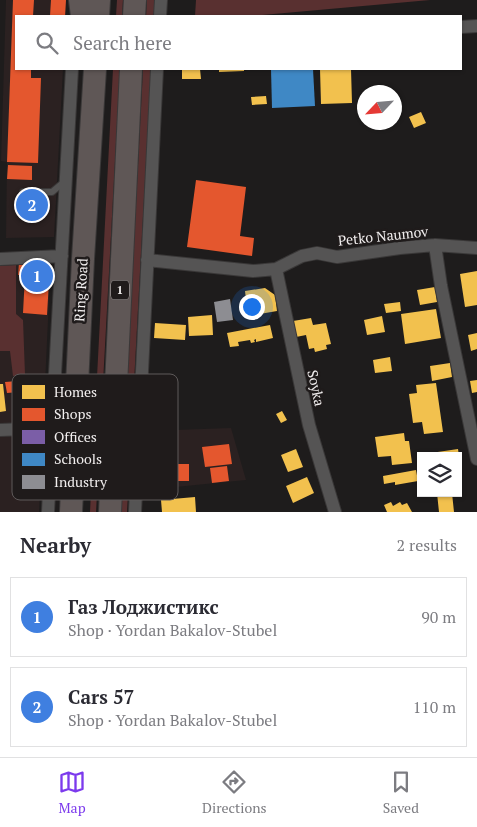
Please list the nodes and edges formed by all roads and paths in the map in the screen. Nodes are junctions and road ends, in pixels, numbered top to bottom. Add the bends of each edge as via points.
1 (76, 0) edge
2 (80, 0) edge
3 (99, 0) edge
4 (135, 0) edge
5 (161, 0) edge
6 (75, 15) edge
7 (82, 15) edge
8 (98, 15) edge
9 (134, 15) edge
10 (160, 15) edge
11 (477, 26) edge
12 (462, 27) edge
13 (72, 70) edge
14 (89, 70) edge
15 (95, 70) edge
16 (131, 70) edge
17 (157, 70) edge
18 (93, 103) junction
19 (66, 179) junction
20 (23, 192) dead end
21 (435, 245) junction
22 (477, 248) edge
23 (62, 256) junction
24 (0, 259) edge
25 (147, 260) junction
26 (276, 269) junction
27 (55, 374) edge
28 (77, 374) edge
29 (117, 374) edge
30 (142, 374) edge
31 (477, 459) edge
32 (334, 512) edge

1 - 6 street
2 - 7 highway
3 - 8 highway
4 - 9 highway
5 - 10 street
11 - 12 street
13 - 19 street
14 - 18 highway
15 - 18 highway, Ring Road
16 - 29 highway, 1
17 - 25 street
18 - 28 highway, Ring Road
19 - 20 lane via 52,192
19 - 23 street
21 - 22 street, Petko Naumov
21 - 26 street, Petko Naumov via 337,257 317,253 302,256
21 - 31 street via 440,286
23 - 24 street
23 - 27 street
25 - 26 street, Petko Naumov via 253,272
25 - 30 street
26 - 32 street, Soyka via 309,425

